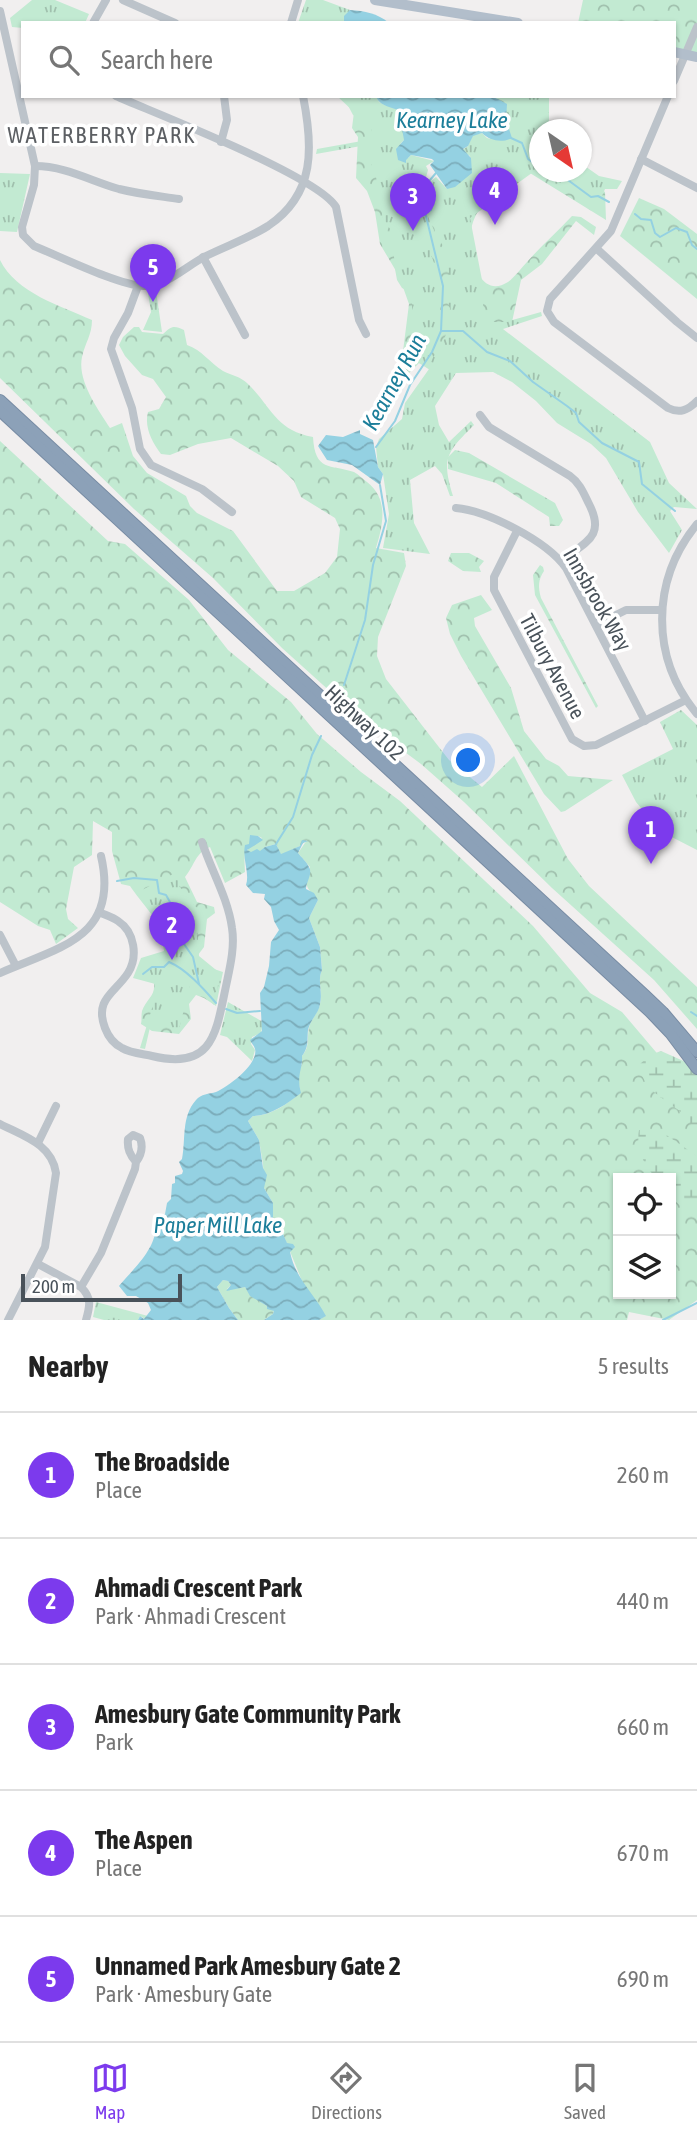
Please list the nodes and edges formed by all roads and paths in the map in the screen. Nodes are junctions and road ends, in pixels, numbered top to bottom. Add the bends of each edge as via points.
1 (106, 0) edge
2 (123, 0) edge
3 (298, 0) edge
4 (375, 0) edge
5 (0, 10) edge
6 (94, 21) edge
7 (170, 21) edge
8 (292, 21) edge
9 (506, 21) edge
10 (697, 27) edge
11 (680, 53) edge
12 (697, 57) edge
13 (676, 71) edge
14 (121, 98) edge
15 (224, 98) edge
16 (303, 98) edge
17 (667, 98) edge
18 (221, 142) junction
19 (641, 159) junction
20 (35, 166) junction
21 (303, 182) junction
22 (697, 188) edge
23 (179, 199) dead end
24 (597, 248) junction
25 (202, 257) junction
26 (138, 286) junction
27 (366, 334) dead end
28 (245, 335) dead end
29 (697, 338) edge
30 (0, 400) edge
31 (697, 401) edge
32 (0, 411) edge
33 (480, 415) dead end
34 (456, 508) dead end
35 (232, 512) dead end
36 (697, 524) edge
37 (517, 531) junction
38 (561, 561) junction
39 (661, 611) junction
40 (596, 625) junction
41 (686, 700) junction
42 (697, 714) edge
43 (645, 721) junction
44 (202, 842) dead end
45 (101, 856) dead end
46 (99, 912) junction
47 (0, 935) edge
48 (16, 966) junction
49 (0, 973) edge
50 (697, 1052) edge
51 (697, 1069) edge
52 (56, 1106) dead end
53 (0, 1124) edge
54 (38, 1143) junction
55 (136, 1162) dead end
56 (38, 1264) junction
57 (81, 1287) junction
58 (8, 1320) edge
59 (86, 1320) edge

1 - 6 street
2 - 7 street
3 - 8 street
4 - 9 main road
5 - 20 street
10 - 11 street
11 - 12 main road
11 - 13 street
14 - 18 street
15 - 18 street via 227,120
16 - 21 street via 311,140
17 - 19 street
18 - 21 street
19 - 22 street
19 - 24 street via 611,230
20 - 23 street
20 - 26 street via 22,227 27,241
21 - 25 street via 291,205 266,227
21 - 27 street via 329,198 335,208
24 - 29 street
24 - 31 street via 550,299 550,317 673,411 684,411
25 - 26 street via 159,284
25 - 28 street
26 - 35 street via 111,349 132,408 140,449 151,465 202,489
30 - 50 highway, Highway 102 via 663,1012
32 - 51 highway, Highway 102 via 640,1002
33 - 38 street via 489,427 570,475 579,485 597,527 592,537
34 - 37 street, Innsbrook Way via 482,514
36 - 39 street via 675,558
37 - 38 street, Innsbrook Way via 544,545
37 - 43 street, Tilbury Avenue via 494,577 494,590 570,735 580,745 592,746
38 - 40 street, Innsbrook Way
39 - 40 street via 626,610
39 - 41 street via 667,659
40 - 43 street, Innsbrook Way
41 - 42 street
41 - 43 street, Tilbury Avenue
44 - 46 street via 232,923 233,941 217,1028 202,1051 171,1061 125,1050 110,1037 102,1019 104,1001 129,971 134,949 124,927
45 - 46 street via 106,889
46 - 48 street via 68,945
47 - 48 street
48 - 49 street
52 - 54 street
53 - 54 street
54 - 56 street via 56,1172 45,1247
55 - 57 street via 101,1254
56 - 57 street
56 - 58 street
57 - 59 street via 89,1299

